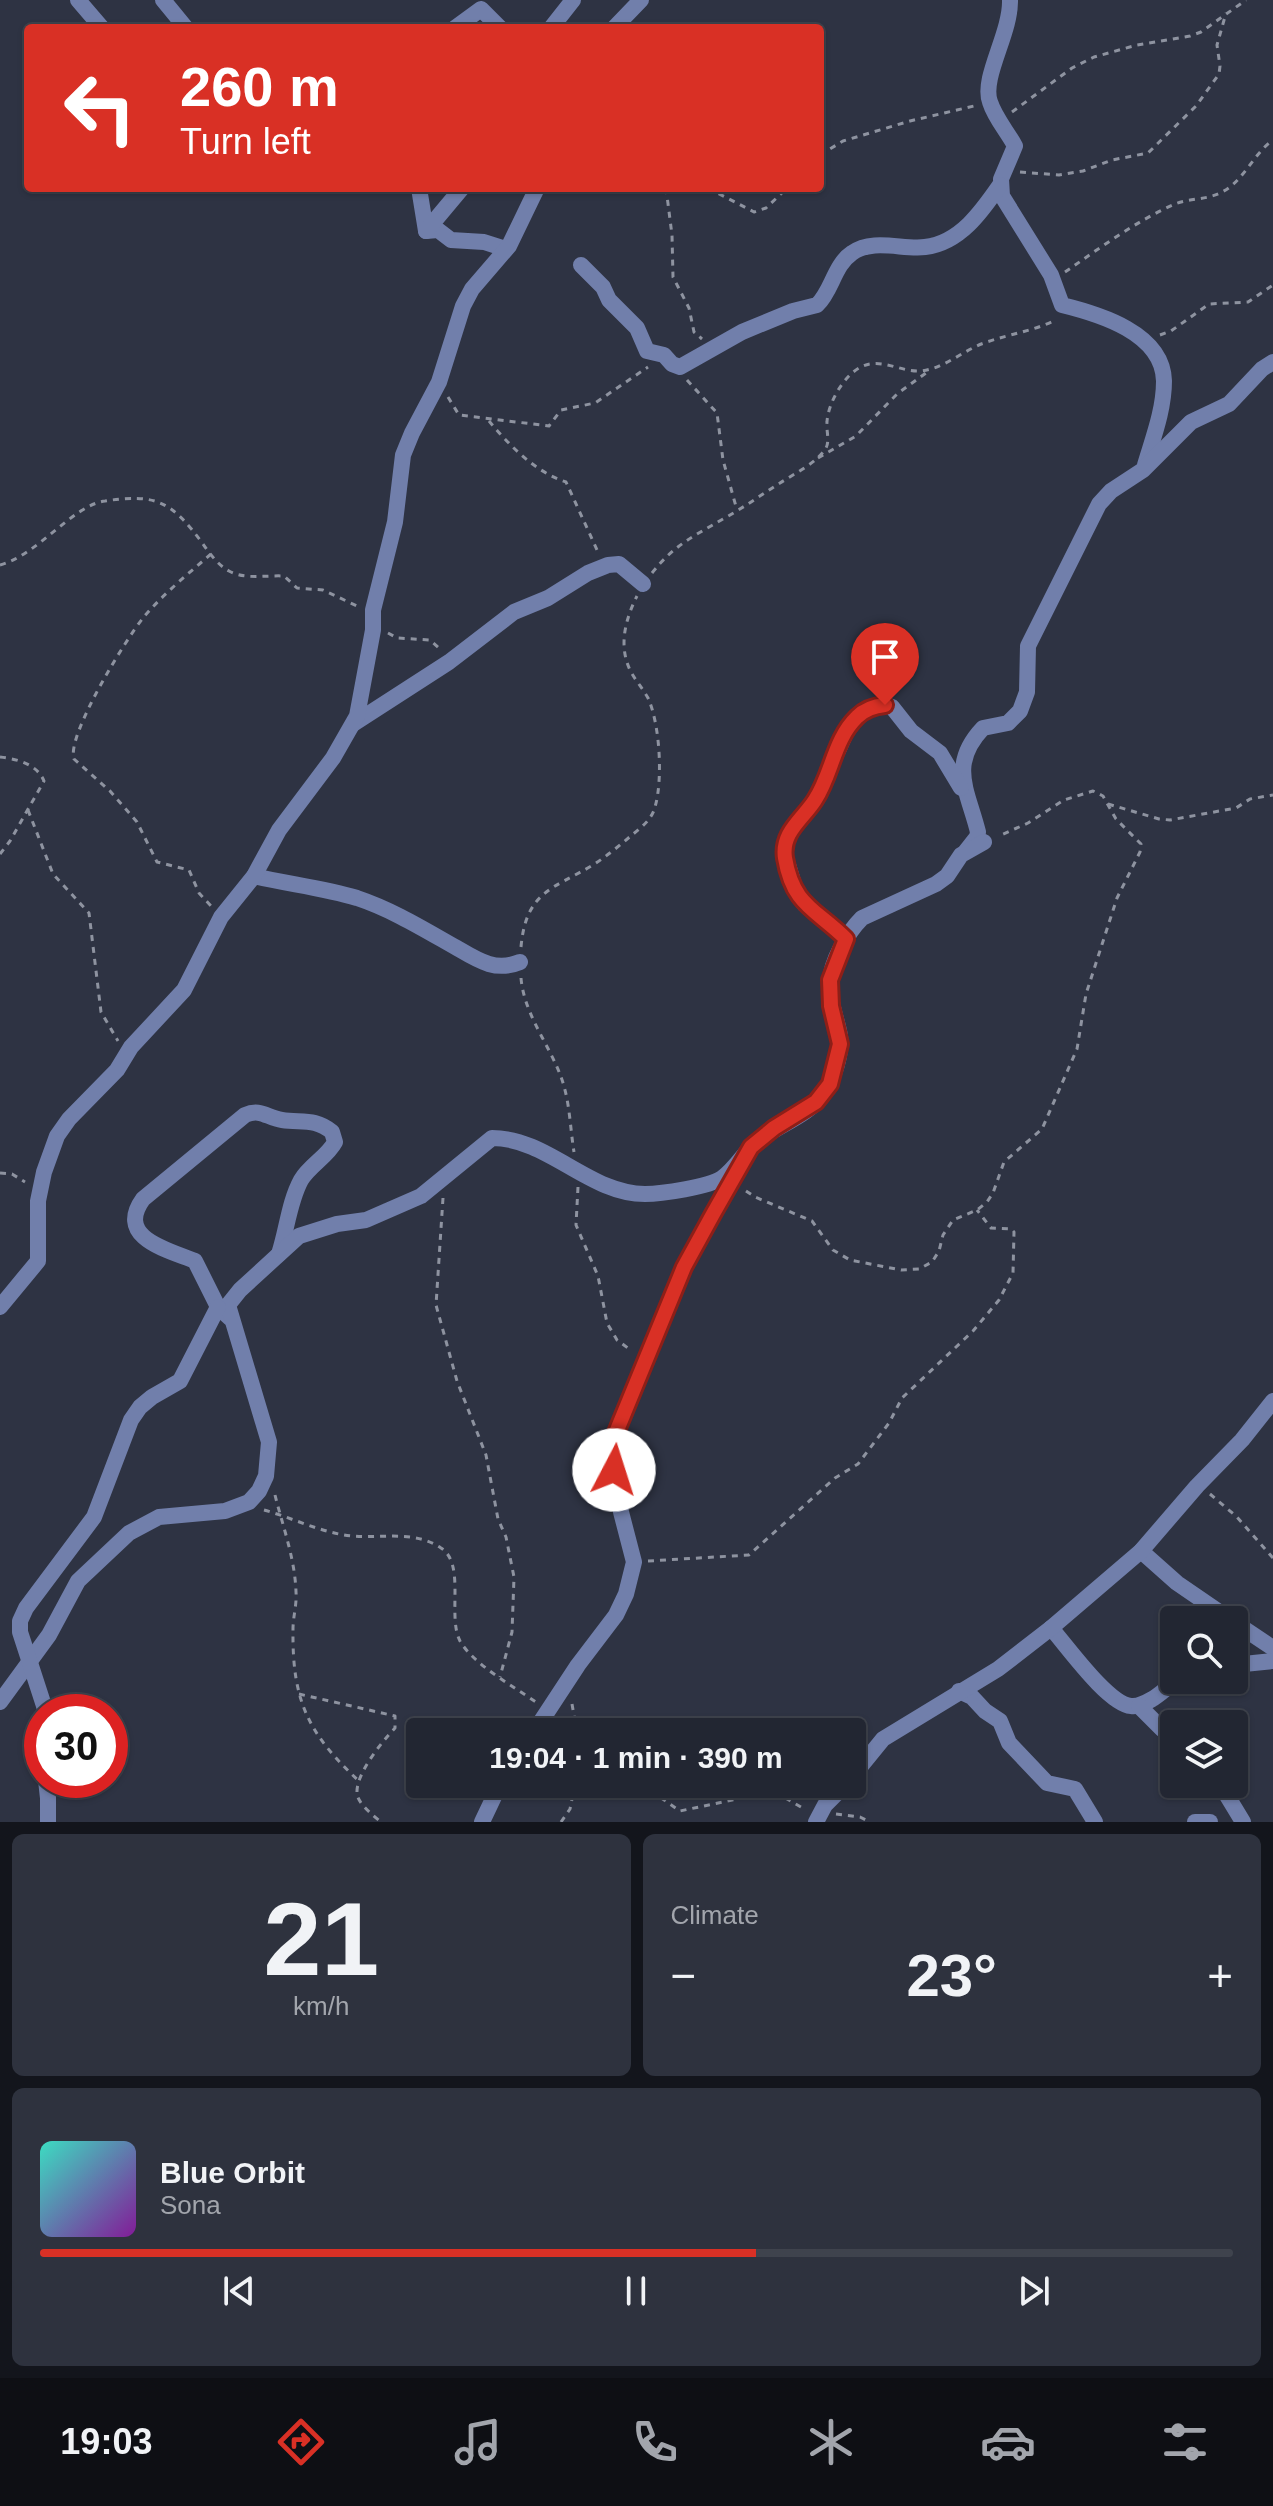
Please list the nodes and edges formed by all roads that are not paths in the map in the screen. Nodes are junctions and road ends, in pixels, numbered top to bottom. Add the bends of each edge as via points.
1 (78, 0) edge
2 (163, 0) edge
3 (573, 0) edge
4 (641, 0) edge
5 (1010, 0) edge
6 (99, 24) edge
7 (183, 24) edge
8 (460, 24) edge
9 (497, 24) edge
10 (554, 24) edge
11 (618, 24) edge
12 (1003, 178) junction
13 (420, 192) edge
14 (459, 192) edge
15 (535, 192) edge
16 (426, 231) junction
17 (506, 249) junction
18 (581, 265) dead end
19 (1273, 362) edge
20 (1143, 470) junction
21 (643, 584) road end
22 (353, 724) junction
23 (968, 799) junction
24 (984, 842) road end
25 (966, 851) junction
26 (254, 876) junction
27 (846, 939) junction
28 (520, 962) road end
29 (751, 1147) junction
30 (278, 1256) junction
31 (0, 1307) edge
32 (218, 1307) junction
33 (231, 1319) junction
34 (1273, 1401) edge
35 (1141, 1551) junction
36 (1210, 1606) edge
37 (1051, 1628) junction
38 (1248, 1632) edge
39 (1273, 1648) edge
40 (1273, 1661) edge
41 (29, 1664) junction
42 (1248, 1664) edge
43 (959, 1691) junction
44 (1160, 1693) edge
45 (40, 1694) edge
46 (0, 1702) edge
47 (1139, 1706) junction
48 (543, 1718) edge
49 (1160, 1727) edge
50 (866, 1757) edge
51 (47, 1798) edge
52 (493, 1798) edge
53 (834, 1798) edge
54 (1228, 1798) edge
55 (820, 1814) edge
56 (48, 1822) edge
57 (482, 1822) edge
58 (1095, 1822) edge
59 (1195, 1822) edge
60 (1210, 1822) edge
61 (1243, 1822) edge

1 - 6 street
2 - 7 street
3 - 10 street
4 - 11 street
5 - 12 street via 1009,22 987,83 989,102 1015,146
8 - 9 street via 479,9
12 - 18 street via 969,226 956,234 924,248 892,245 853,252 817,305 793,311 680,367 663,354 647,351 637,328
12 - 20 street via 1007,204 1042,259 1062,305 1114,321 1159,362 1164,378 1161,411
13 - 16 street
14 - 16 street
15 - 17 street
16 - 17 street
17 - 22 street via 463,306 449,355 403,455 390,548
19 - 20 street via 1229,404 1180,431
20 - 23 street via 1099,504 1028,646 1027,692 1020,711 1008,723 983,728 968,753 961,776
21 - 22 street via 619,564 588,573 514,612
22 - 26 street via 279,830
23 - 25 street via 978,832
23 - 27 street via 940,753 911,731 892,707 875,706 857,716 817,797 786,838 785,855 804,904
24 - 25 street
25 - 27 street via 941,881 862,918
26 - 28 street via 357,898 406,918 495,967
26 - 31 street via 208,938 173,1005 57,1136 38,1201 38,1261
27 - 29 street via 830,980 840,1044 830,1084 816,1102
29 - 30 street via 720,1180 644,1194 615,1189 531,1147 492,1138 421,1196 366,1220 299,1236
29 - 48 street via 684,1267 615,1435 614,1470 634,1562 626,1594
30 - 32 street via 302,1178 335,1142 332,1132 314,1120 281,1120 252,1112 135,1209 141,1234 153,1245 198,1265
30 - 33 street via 231,1299
32 - 33 street
32 - 41 street via 180,1381 152,1397 131,1420 94,1517 26,1608 20,1632
33 - 41 street via 270,1453 254,1499 225,1511 159,1517 129,1533 78,1581
34 - 35 street
35 - 36 street
35 - 37 street
37 - 43 street
37 - 47 street via 1114,1699
38 - 39 street
40 - 42 street
41 - 45 street
41 - 46 street
43 - 50 street via 883,1739
43 - 58 street via 1000,1721 1009,1743 1047,1783 1075,1789
44 - 47 street
47 - 49 street
51 - 56 street
52 - 57 street
53 - 55 street
54 - 61 street
59 - 60 street

